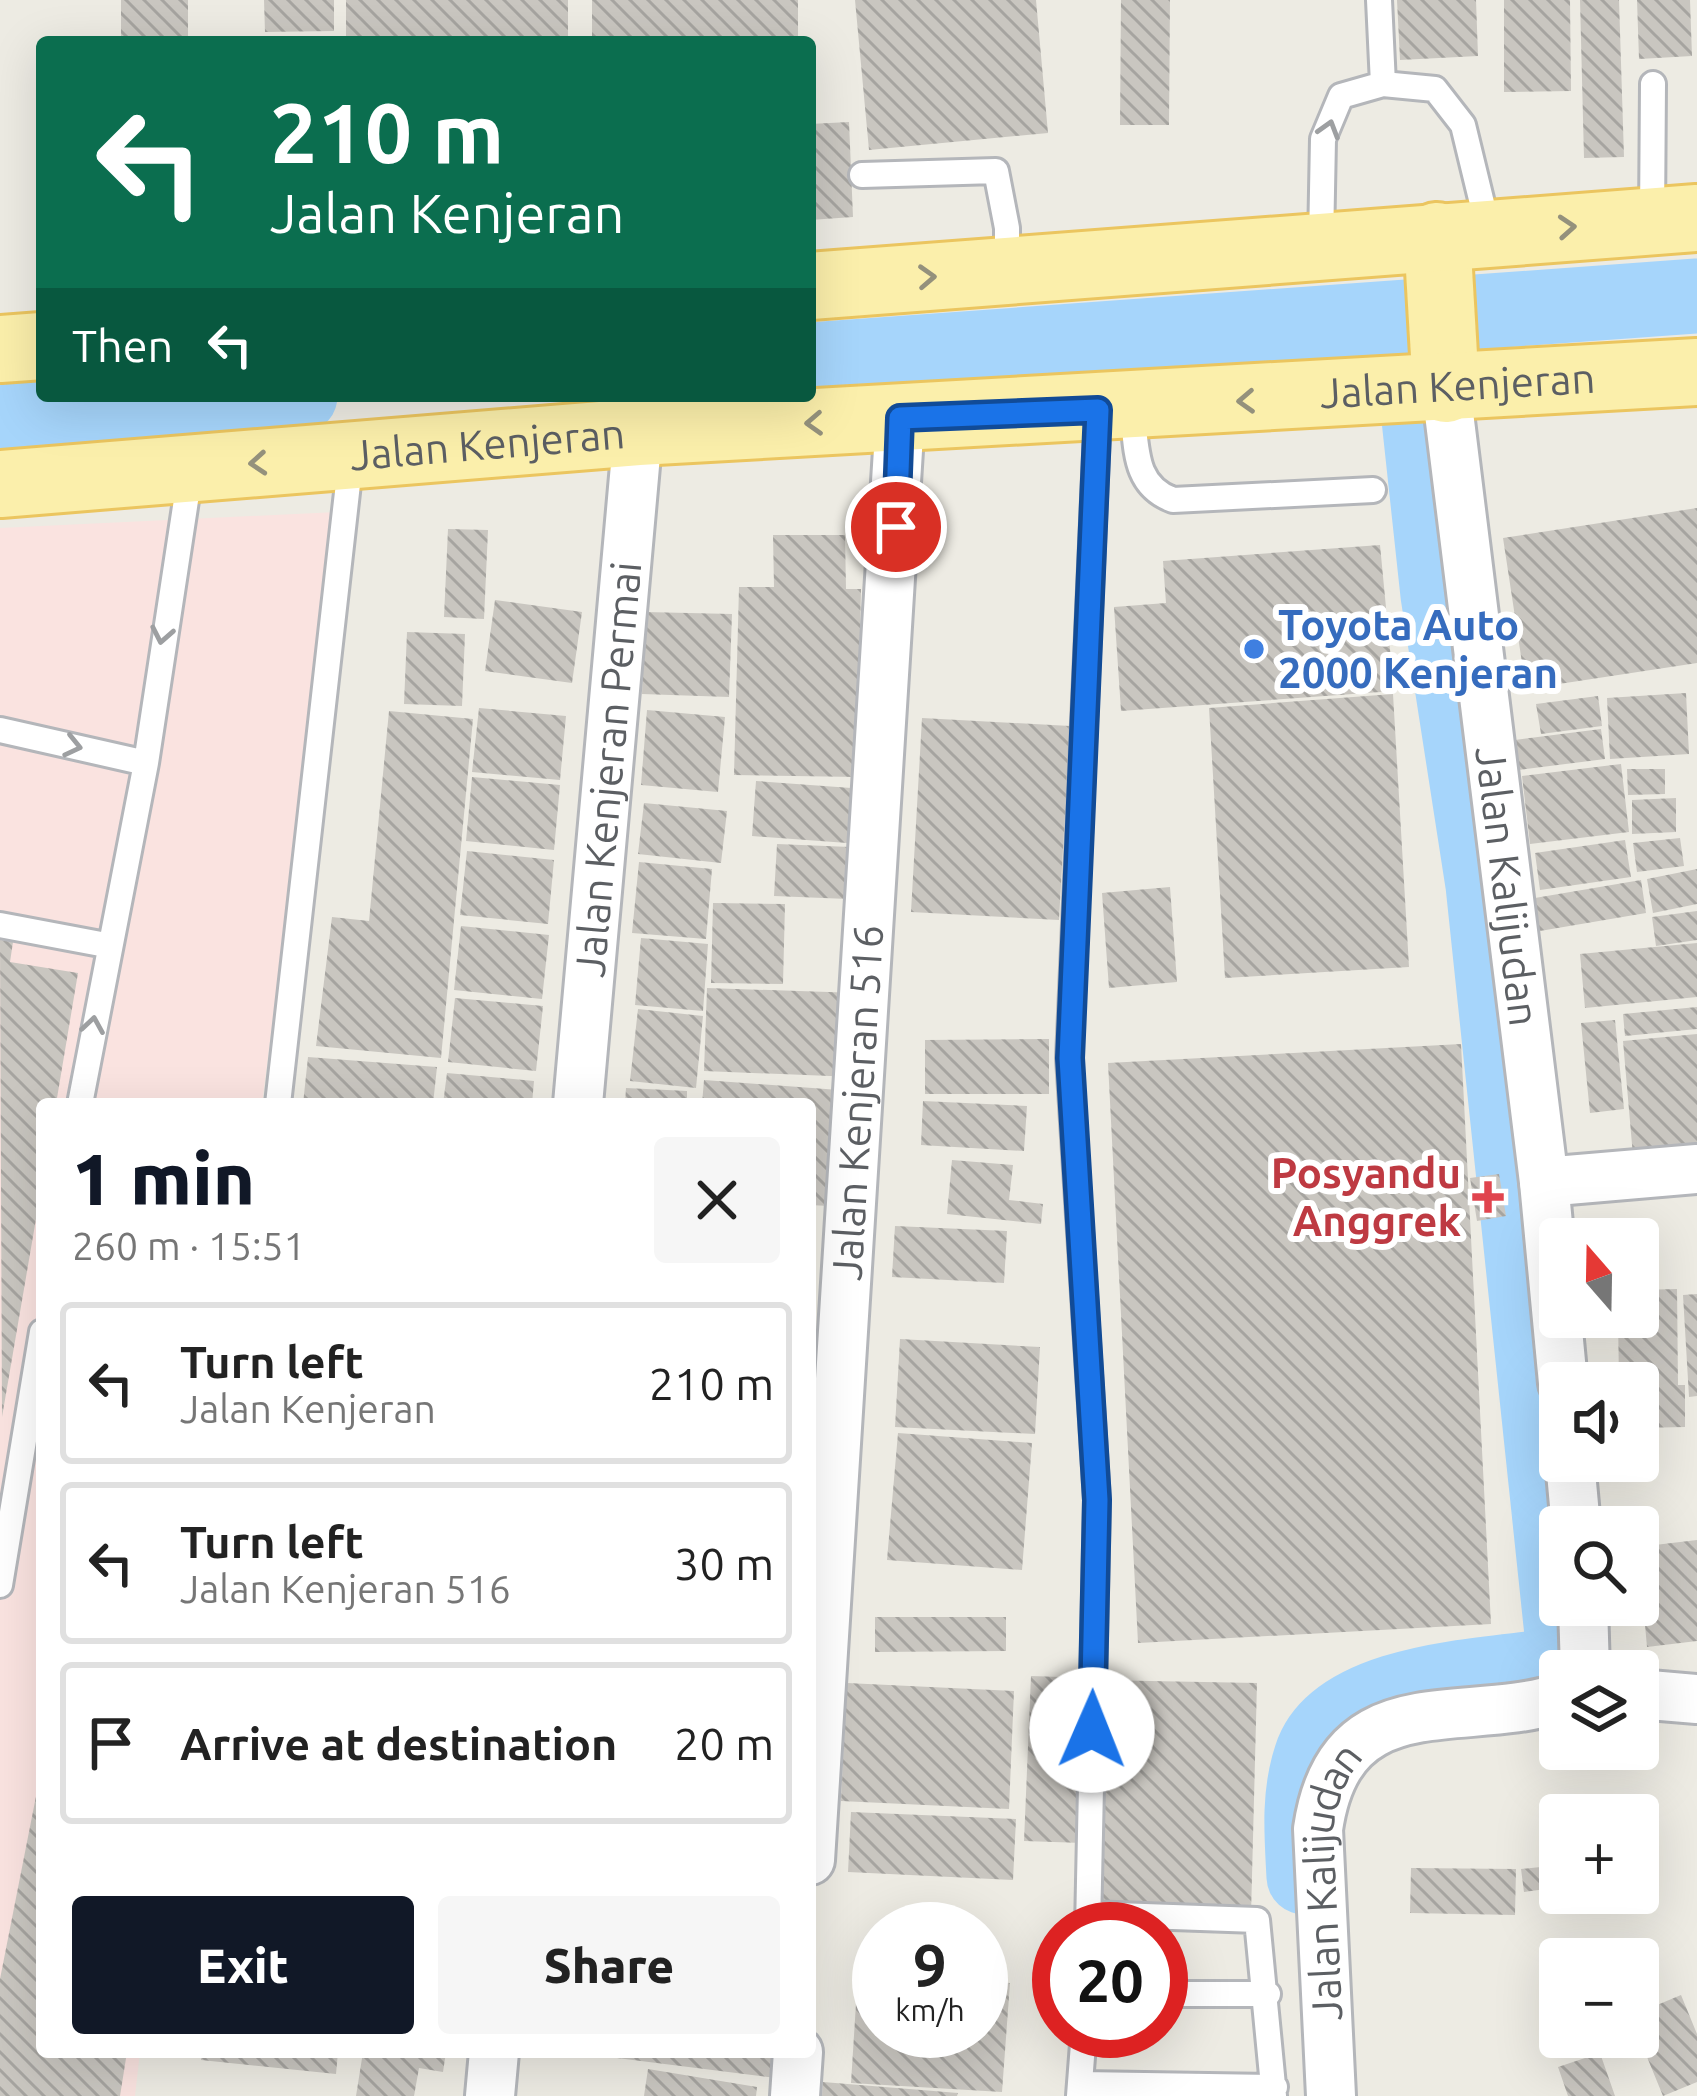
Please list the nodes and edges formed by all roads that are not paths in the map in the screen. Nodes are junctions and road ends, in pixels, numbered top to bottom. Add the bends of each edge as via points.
1 (1379, 0) edge
2 (1383, 84) junction
3 (1652, 84) dead end
4 (862, 175) dead end
5 (1675, 220) edge
6 (1321, 245) junction
7 (1455, 245) junction
8 (1006, 273) junction
9 (816, 286) edge
10 (36, 346) edge
11 (0, 349) edge
12 (1697, 372) edge
13 (1446, 377) junction
14 (1115, 409) junction
15 (900, 418) junction
16 (638, 432) junction
17 (351, 457) junction
18 (191, 467) junction
19 (0, 484) edge
20 (1373, 490) dead end
21 (0, 730) edge
22 (146, 763) junction
23 (0, 925) edge
24 (106, 945) junction
25 (81, 1098) edge
26 (279, 1098) edge
27 (579, 1098) edge
28 (1697, 1168) edge
29 (1544, 1182) junction
30 (1561, 1362) edge
31 (36, 1368) edge
32 (0, 1585) edge
33 (1659, 1696) edge
34 (1697, 1699) edge
35 (1539, 1700) edge
36 (816, 1765) edge
37 (1088, 1902) edge
38 (1188, 1919) edge
39 (1188, 1994) edge
40 (1268, 1994) junction
41 (493, 2058) edge
42 (798, 2058) edge
43 (1082, 2058) edge
44 (1080, 2090) edge
45 (1275, 2092) edge
46 (490, 2096) edge
47 (795, 2096) edge
48 (1331, 2096) edge

1 - 2 lane
6 -> 2 lane via 1323,139 1341,96
2 - 7 lane via 1435,89 1462,125
3 - 5 lane
4 - 8 lane via 996,170
7 -> 5 main road
6 - 7 main road
6 - 8 main road
7 - 13 main road
9 -> 8 main road
10 - 11 main road
12 - 13 main road, Jalan Kenjeran
13 -> 14 main road, Jalan Kenjeran
13 - 29 street, Jalan Kalijudan
14 - 15 main road, Jalan Kenjeran
14 - 20 lane via 1151,492 1173,500
14 - 37 lane via 1070,1058 1097,1500
15 -> 16 main road, Jalan Kenjeran
15 - 36 street, Jalan Kenjeran 516
16 - 17 main road, Jalan Kenjeran
16 - 27 street, Jalan Kenjeran Permai
17 -> 18 main road, Jalan Kenjeran
17 - 26 lane
18 - 19 main road, Jalan Kenjeran
18 -> 22 lane
21 -> 22 lane
22 - 24 lane
23 - 24 lane
25 -> 24 lane
28 - 29 street
29 - 30 street, Jalan Kalijudan
31 - 32 lane
33 - 34 street
35 - 48 street, Jalan Kalijudan via 1419,1713 1384,1725 1355,1746 1323,1792
38 - 40 lane via 1253,1917
39 - 40 lane
40 - 45 lane
41 - 46 street
42 - 47 street
43 - 44 lane
44 - 45 lane

